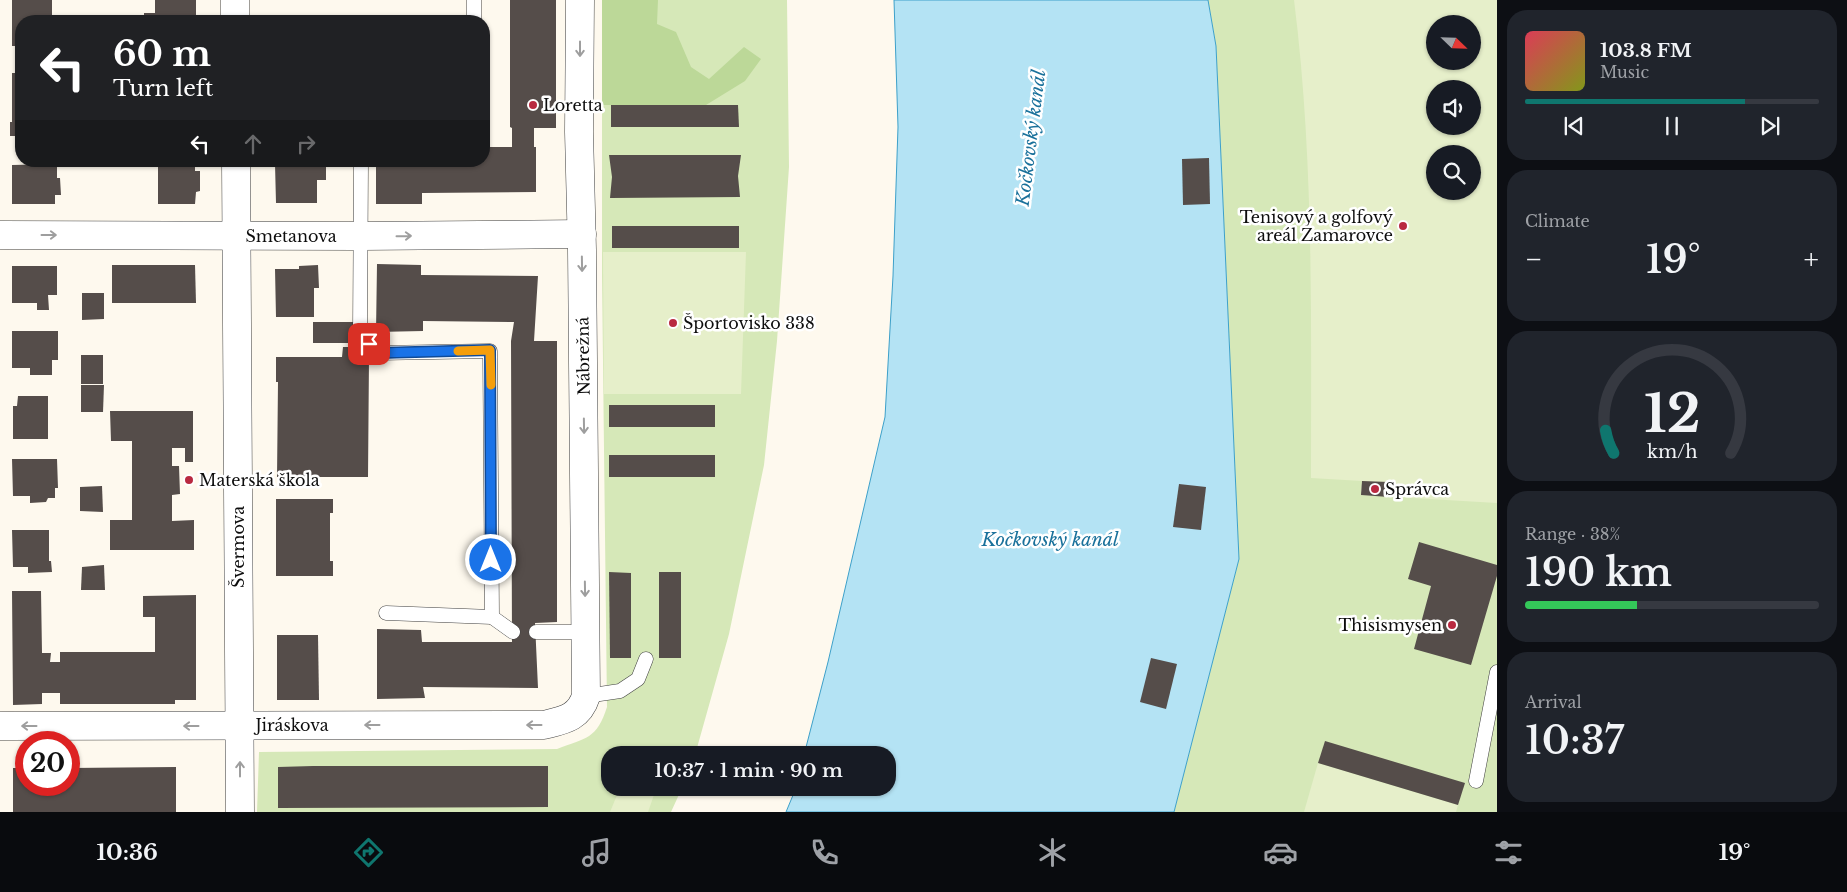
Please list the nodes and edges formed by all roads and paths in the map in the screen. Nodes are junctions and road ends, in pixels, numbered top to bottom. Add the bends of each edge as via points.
1 (236, 0) edge
2 (474, 0) edge
3 (580, 0) edge
4 (236, 15) edge
5 (474, 15) edge
6 (236, 167) edge
7 (361, 167) edge
8 (582, 234) junction
9 (0, 235) edge
10 (236, 236) junction
11 (361, 236) junction
12 (386, 613) dead end
13 (492, 617) junction
14 (513, 632) dead end
15 (536, 632) dead end
16 (586, 632) junction
17 (646, 659) dead end
18 (1497, 672) edge
19 (583, 703) junction
20 (240, 725) junction
21 (0, 726) edge
22 (1476, 781) dead end
23 (240, 812) edge

1 - 4 street
2 - 5 lane
3 -> 8 street, Nábrežná
6 - 10 street, Švermova
7 - 11 lane
11 -> 8 street, Smetanova
8 -> 16 street, Nábrežná
9 -> 10 street, Smetanova
10 - 11 street, Smetanova
10 - 20 street, Švermova
11 - 13 lane via 360,336 378,353 490,350
12 - 13 lane
13 - 14 lane
15 - 16 lane
16 - 19 street, Nábrežná
17 - 19 lane via 638,679 620,691
18 - 22 lane
19 -> 20 street, Jiráskova via 569,719 544,725
20 -> 21 street, Jiráskova
23 -> 20 street, Švermova

